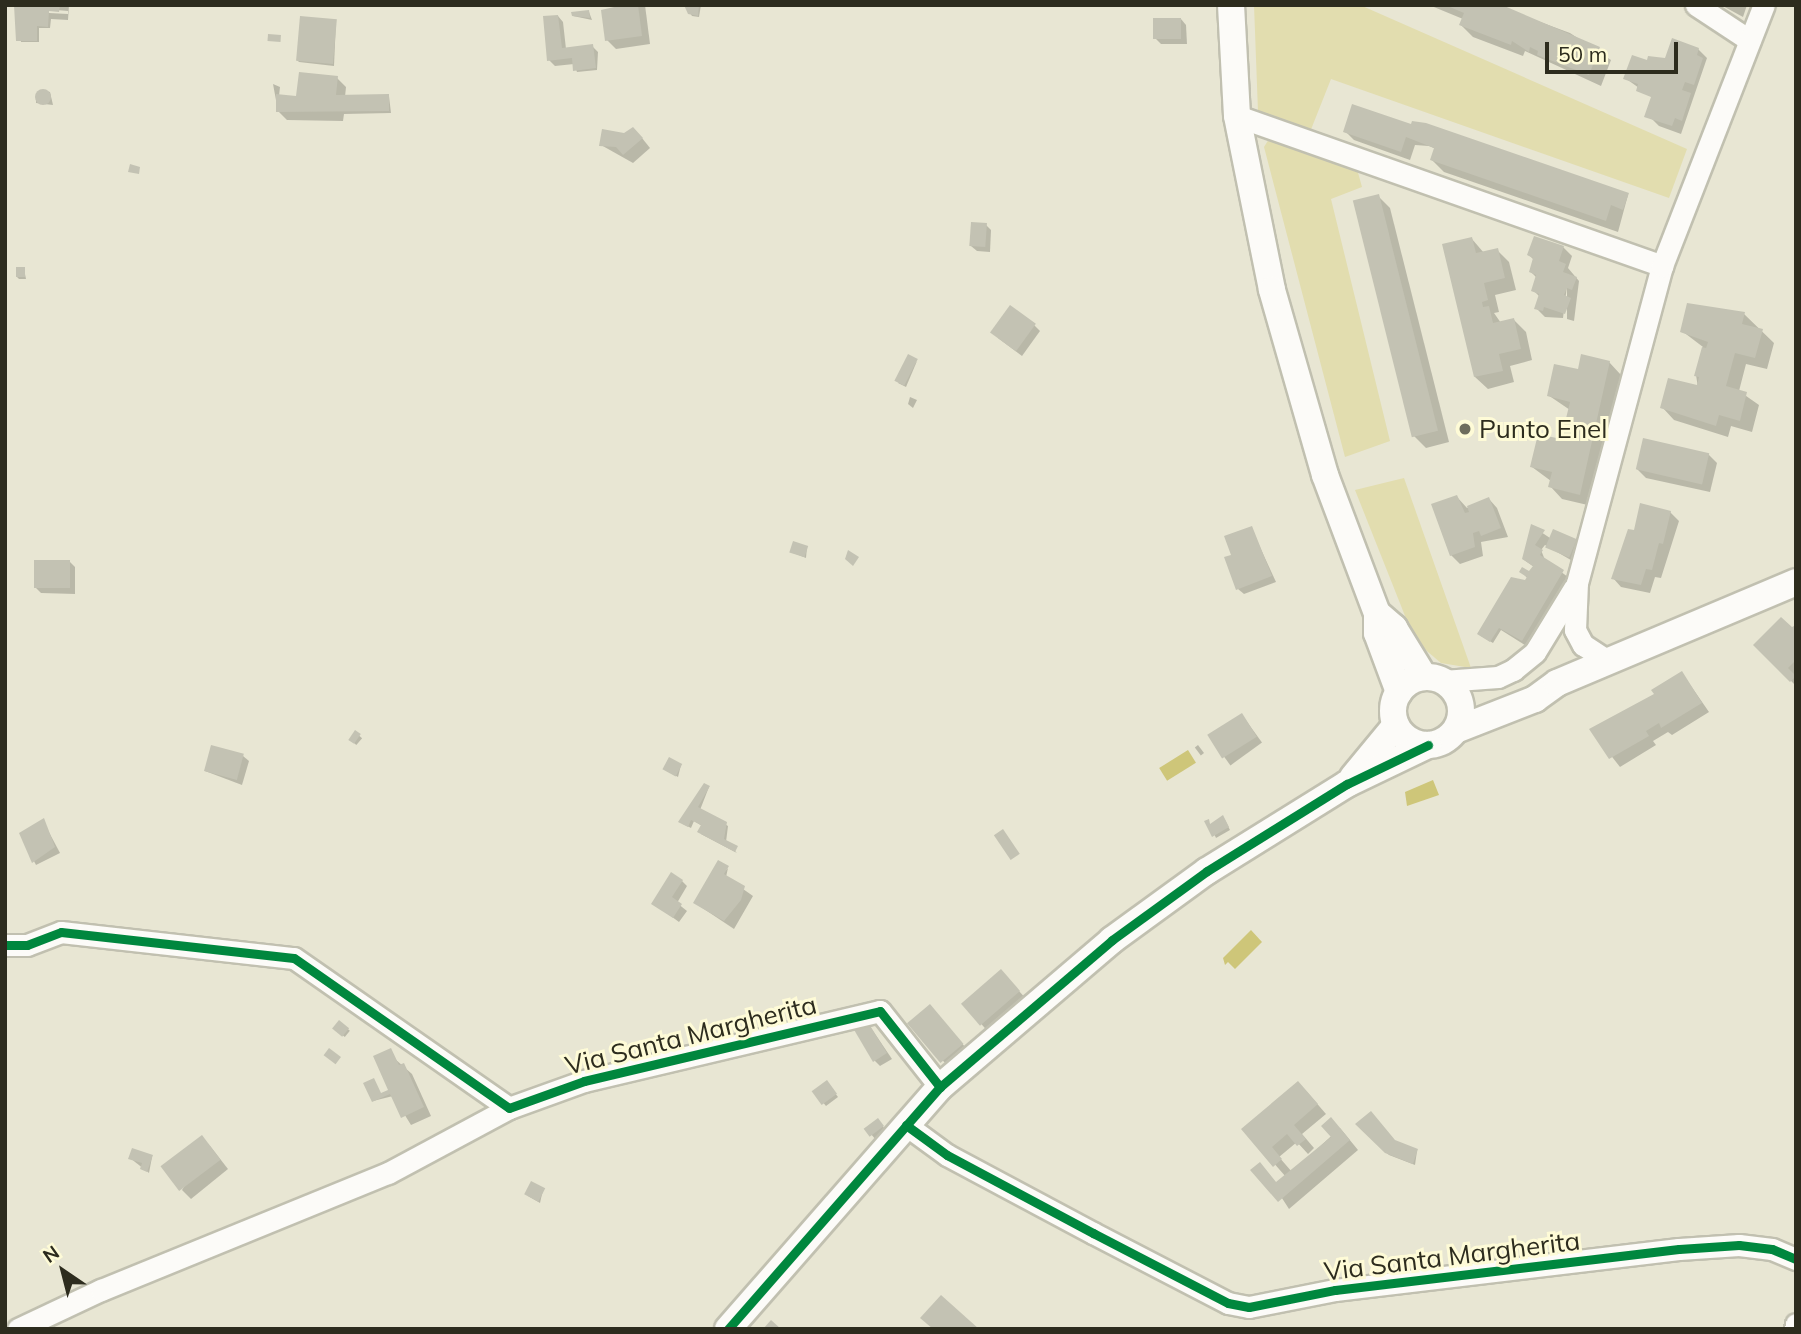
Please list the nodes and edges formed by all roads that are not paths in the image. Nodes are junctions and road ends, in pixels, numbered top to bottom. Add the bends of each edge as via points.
1 (1231, 5) edge
2 (1696, 5) edge
3 (1764, 5) edge
4 (1749, 40) junction
5 (1237, 116) junction
6 (1662, 266) junction
7 (1796, 582) edge
8 (1577, 583) junction
9 (1377, 613) junction
10 (1608, 661) junction
11 (1434, 679) junction
12 (1399, 692) junction
13 (1459, 718) junction
14 (1396, 725) junction
15 (1428, 745) junction
16 (1347, 784) junction
17 (5, 945) edge
18 (940, 1087) junction
19 (509, 1108) junction
20 (906, 1125) junction
21 (1796, 1259) edge
22 (18, 1329) edge
23 (728, 1329) edge

1 - 5 street
2 - 4 street
3 - 4 street
4 - 6 street
5 - 6 street
5 - 9 street via 1272,290 1325,475
6 - 8 street
7 - 10 street
8 - 10 street via 1575,630 1583,645
8 - 11 street via 1535,652 1513,670 1499,677
9 - 11 street
9 - 12 street via 1377,634
10 - 13 street via 1557,683 1530,686
11 - 12 street
11 - 13 street via 1457,694
12 - 14 street via 1394,702
13 - 15 street via 1448,738
14 - 15 street via 1415,743
14 - 16 street
15 - 16 street
16 - 18 street via 1207,871 1112,940
17 - 19 street via 27,945 61,932 294,958
18 - 19 street, Via Santa Margherita via 880,1011 584,1081
18 - 20 street
19 - 22 street via 388,1173 101,1290
20 - 21 street, Via Santa Margherita via 947,1155 1093,1233 1228,1303 1249,1307 1335,1290 1679,1249 1739,1245
20 - 23 street

